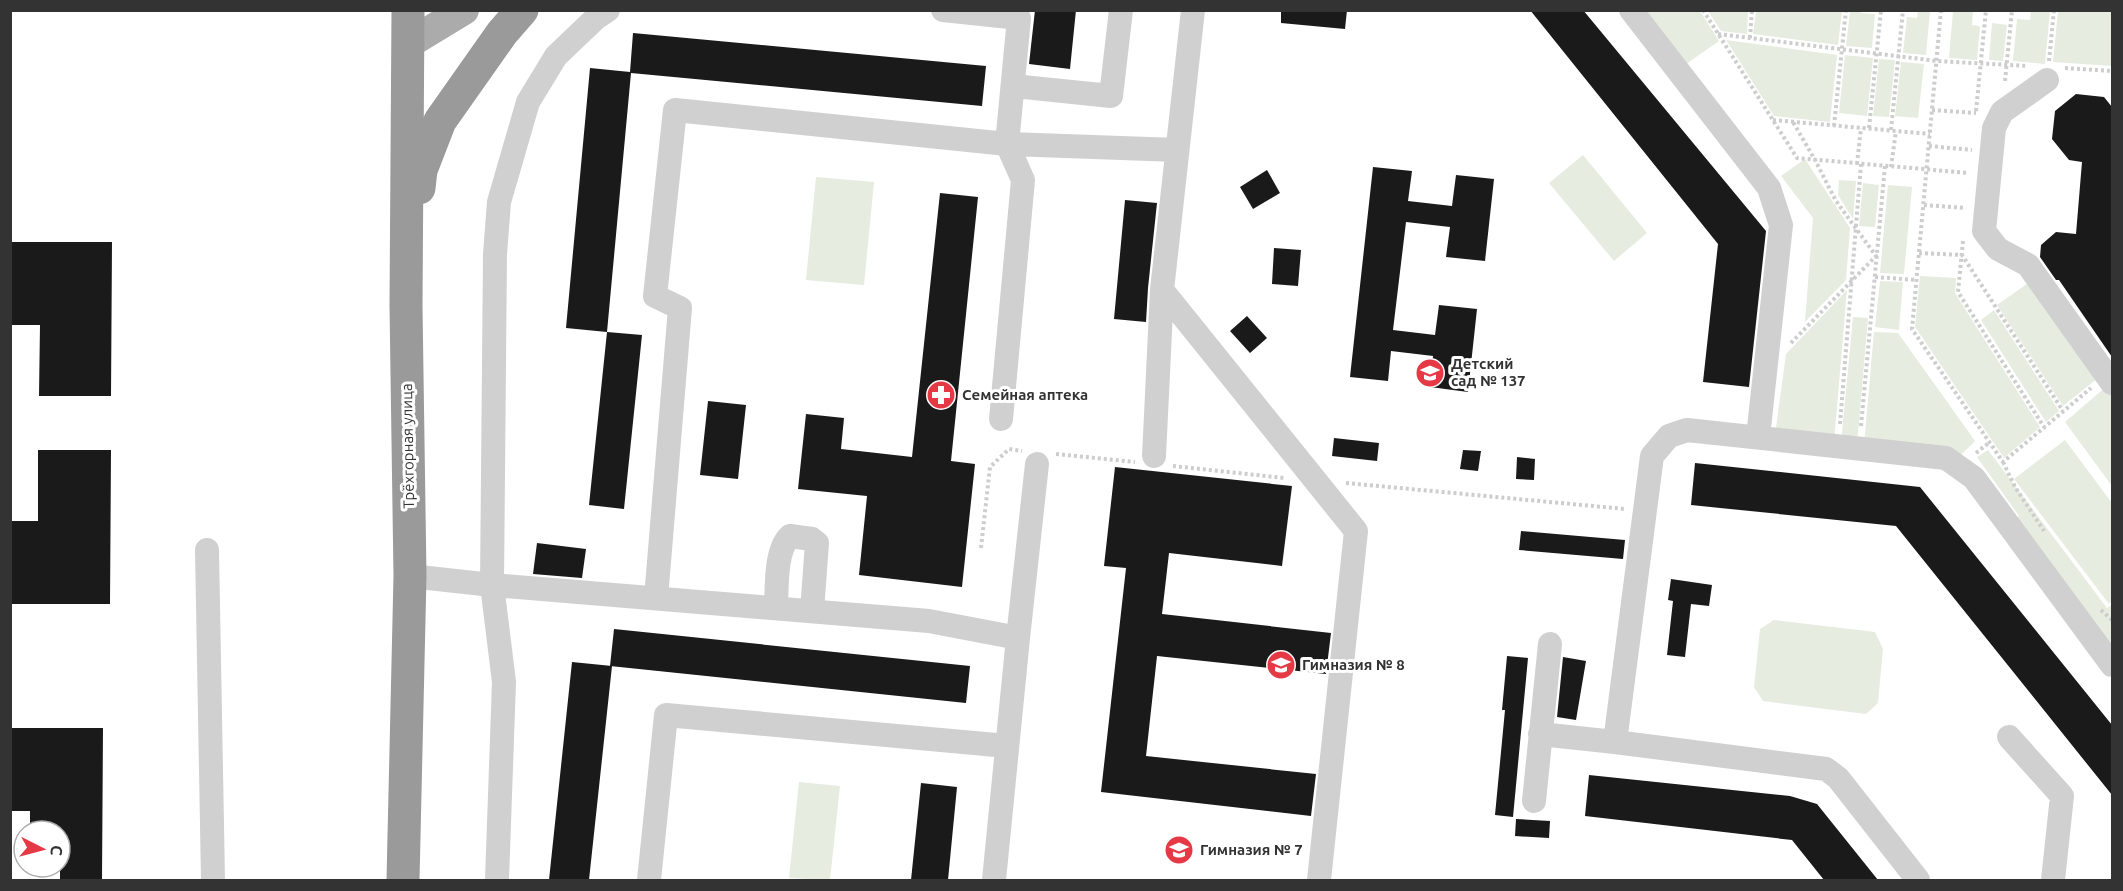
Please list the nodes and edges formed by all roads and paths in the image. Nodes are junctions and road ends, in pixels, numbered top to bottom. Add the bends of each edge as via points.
1 (408, 10) edge
2 (464, 10) edge
3 (522, 10) edge
4 (608, 10) edge
5 (943, 10) edge
6 (1120, 10) edge
7 (1193, 10) edge
8 (1631, 10) edge
9 (1703, 10) edge
10 (1752, 10) edge
11 (1846, 10) edge
12 (1881, 10) edge
13 (1903, 10) edge
14 (1941, 10) edge
15 (2012, 10) edge
16 (2054, 10) edge
17 (1019, 14) edge
18 (1718, 34) junction
19 (1750, 38) junction
20 (408, 44) junction
21 (1842, 49) junction
22 (1876, 54) junction
23 (1898, 56) junction
24 (1936, 61) junction
25 (2047, 80) joint
26 (1013, 86) junction
27 (1932, 110) junction
28 (2002, 112) junction
29 (1976, 113) dead end
30 (1773, 120) junction
31 (1793, 122) junction
32 (1833, 126) junction
33 (1861, 128) junction
34 (1869, 128) junction
35 (1893, 131) junction
36 (1930, 134) junction
37 (1007, 144) junction
38 (1929, 146) junction
39 (1177, 150) junction
40 (1972, 150) dead end
41 (1815, 160) junction
42 (1859, 164) junction
43 (1885, 166) junction
44 (1891, 167) junction
45 (1926, 170) junction
46 (1970, 173) dead end
47 (1924, 205) junction
48 (1966, 208) dead end
49 (1856, 231) junction
50 (1919, 253) junction
51 (1876, 256) junction
52 (1875, 277) junction
53 (1852, 279) junction
54 (1916, 280) junction
55 (1162, 290) junction
56 (406, 306) junction
57 (1790, 344) dead end
58 (2109, 379) edge
59 (2063, 411) junction
60 (1001, 419) dead end
61 (1758, 437) junction
62 (1849, 447) junction
63 (1038, 456) junction
64 (1151, 461) junction
65 (2004, 462) junction
66 (1315, 481) junction
67 (1629, 509) dead end
68 (2044, 532) dead end
69 (981, 548) dead end
70 (207, 550) dead end
71 (410, 576) junction
72 (492, 585) junction
73 (656, 598) junction
74 (2098, 607) dead end
75 (776, 608) junction
76 (812, 611) junction
77 (2112, 620) edge
78 (1018, 638) junction
79 (1550, 644) dead end
80 (2112, 665) edge
81 (1540, 734) junction
82 (2009, 737) dead end
83 (1615, 742) junction
84 (1007, 746) junction
85 (1534, 801) dead end
86 (213, 880) edge
87 (403, 880) edge
88 (497, 880) edge
89 (649, 880) edge
90 (994, 880) edge
91 (1319, 880) edge
92 (1918, 880) edge
93 (2053, 880) edge

1 - 20 highway, Трёхгорная улица
2 - 20 main road
3 - 56 highway via 440,120 421,170
4 - 72 street via 556,56 528,102 499,202 495,254
5 - 17 street
6 - 26 street via 1111,96
7 - 39 street
8 - 61 street via 1769,188 1781,225
9 - 18 path
10 - 19 path
11 - 21 path
12 - 22 path
13 - 23 path
14 - 24 path
15 - 28 path
16 - 25 path
17 - 26 street
18 - 19 path
18 - 30 path
19 - 21 path
20 - 56 highway, Трёхгорная улица
21 - 22 path
21 - 32 path
22 - 23 path
22 - 34 path
23 - 24 path
23 - 35 path
24 - 27 path
25 - 28 street
26 - 37 street
27 - 29 path
27 - 36 path
28 - 58 street via 1994,128 1984,231 1998,249 2028,265
30 - 31 path
30 - 41 path via 1797,158
31 - 32 path
31 - 41 path
32 - 33 path
33 - 34 path
33 - 42 path
34 - 35 path
35 - 36 path
35 - 44 path
36 - 38 path
37 - 39 street
37 - 60 street via 1023,180
37 - 73 street via 675,110 656,296 680,308
38 - 40 path
38 - 45 path
39 - 55 street
41 - 42 path
41 - 49 path
42 - 43 path
42 - 49 path
43 - 44 path
43 - 51 path
44 - 45 path
45 - 46 path
45 - 47 path
47 - 48 path
47 - 50 path
49 - 51 path
49 - 53 path
50 - 54 path
50 - 59 path via 1962,255
51 - 52 path
51 - 53 path
52 - 54 path
52 - 62 path
53 - 57 path
53 - 62 path
54 - 65 path via 1912,328
55 - 64 street
55 - 66 street
56 - 71 highway, Трёхгорная улица
58 - 59 path
59 - 65 path
61 - 62 street
61 - 83 street via 1687,430 1669,436 1653,456
62 - 80 street via 1946,458 1974,478
63 - 64 path
63 - 69 path via 1009,449 990,467
63 - 78 street
64 - 66 path
65 - 68 path
66 - 67 path
66 - 91 street via 1356,531
70 - 86 street
71 - 72 street
71 - 87 highway, Трёхгорная улица
72 - 73 street
72 - 88 street via 504,682
73 - 75 street
74 - 77 path
75 - 76 street
75 - 76 street via 780,553 790,536 817,543
76 - 78 street via 929,621
78 - 84 street
79 - 81 street
81 - 83 street
81 - 85 street
82 - 93 street via 2062,796
83 - 92 street via 1826,769 1838,778
84 - 89 street via 666,715
84 - 90 street

